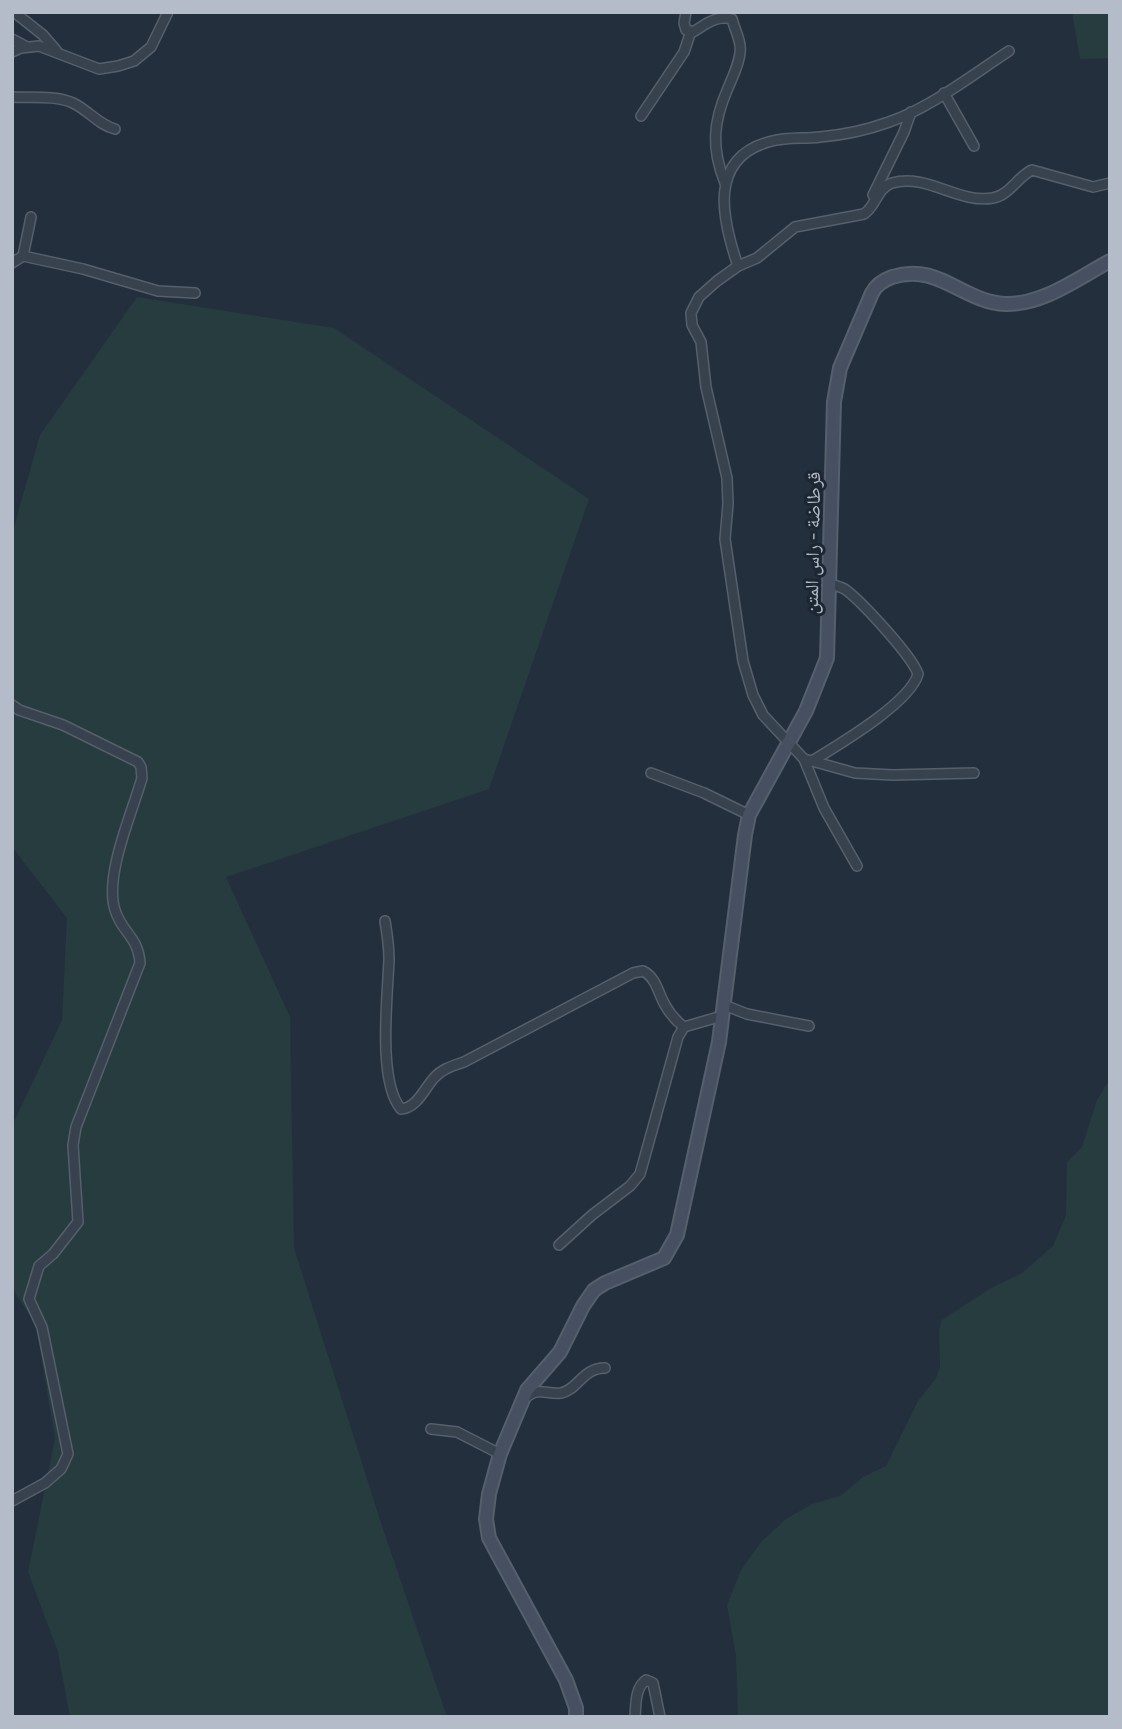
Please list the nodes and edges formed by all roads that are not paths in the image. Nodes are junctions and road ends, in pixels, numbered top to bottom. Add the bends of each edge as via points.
1 (14, 12) edge
2 (169, 12) edge
3 (686, 12) edge
4 (734, 16) edge
5 (691, 32) junction
6 (12, 39) edge
7 (27, 47) junction
8 (57, 51) junction
9 (1009, 51) dead end
10 (12, 52) edge
11 (944, 93) junction
12 (12, 97) edge
13 (911, 112) junction
14 (641, 116) dead end
15 (115, 129) dead end
16 (974, 145) dead end
17 (725, 183) junction
18 (1110, 183) edge
19 (872, 207) junction
20 (32, 218) dead end
21 (23, 256) junction
22 (1110, 261) edge
23 (12, 263) edge
24 (738, 266) junction
25 (195, 293) dead end
26 (831, 584) junction
27 (12, 705) edge
28 (789, 741) junction
29 (808, 760) junction
30 (651, 773) dead end
31 (974, 773) dead end
32 (749, 815) junction
33 (857, 866) dead end
34 (385, 921) dead end
35 (723, 1011) junction
36 (808, 1026) dead end
37 (684, 1027) junction
38 (559, 1245) dead end
39 (605, 1368) dead end
40 (520, 1404) junction
41 (431, 1429) dead end
42 (500, 1454) junction
43 (12, 1501) edge
44 (576, 1717) edge
45 (635, 1717) edge
46 (660, 1717) edge

1 - 8 street
2 - 8 street via 151,47 134,61 99,69
3 - 5 street via 684,23
4 - 5 street via 714,19
4 - 17 street via 740,47 714,141
5 - 14 street via 684,52
6 - 7 street
7 - 8 street
7 - 10 street
9 - 11 street
11 - 13 street
11 - 16 street
12 - 15 street via 74,103
13 - 17 street via 859,130 755,147 739,159
13 - 19 street via 873,194
17 - 24 street via 726,226
18 - 19 street via 1086,186 1032,170 1005,193 981,199 915,182 894,183 880,192
19 - 24 street via 857,216 795,227 757,258
20 - 21 street
21 - 23 street
21 - 25 street via 158,291
22 - 26 main road, قرطاضة - راس المتن via 1058,290 1016,303 989,301 922,273 902,274 876,286 836,383
24 - 28 street via 698,297 692,325 701,342 706,387 727,478 725,539 743,661 763,715
26 - 28 main road, قرطاضة - راس المتن via 828,658
26 - 29 street via 846,590 918,674 884,713
27 - 43 street via 138,762 142,778 111,893 115,912 139,950 139,963 76,1127 78,1222 39,1266 29,1298 42,1327 68,1454 61,1469 45,1483
28 - 29 street
28 - 32 main road, قرطاضة - راس المتن
29 - 31 street via 855,773
29 - 33 street via 824,808
30 - 32 street
32 - 35 main road, قرطاضة - راس المتن
34 - 37 street via 388,1068 401,1109 414,1103 447,1067 633,973 650,974 665,1006
35 - 36 street
35 - 37 street
35 - 40 main road, قرطاضة - راس المتن via 677,1236 670,1250 664,1258 594,1290 560,1352
37 - 38 street via 640,1174
39 - 40 street via 590,1370 564,1392 535,1392
40 - 42 main road, قرطاضة - راس المتن
41 - 42 street via 457,1432
42 - 44 main road, قرطاضة - راس المتن via 489,1494 489,1538 566,1680
45 - 46 street via 640,1684 646,1680 653,1684

